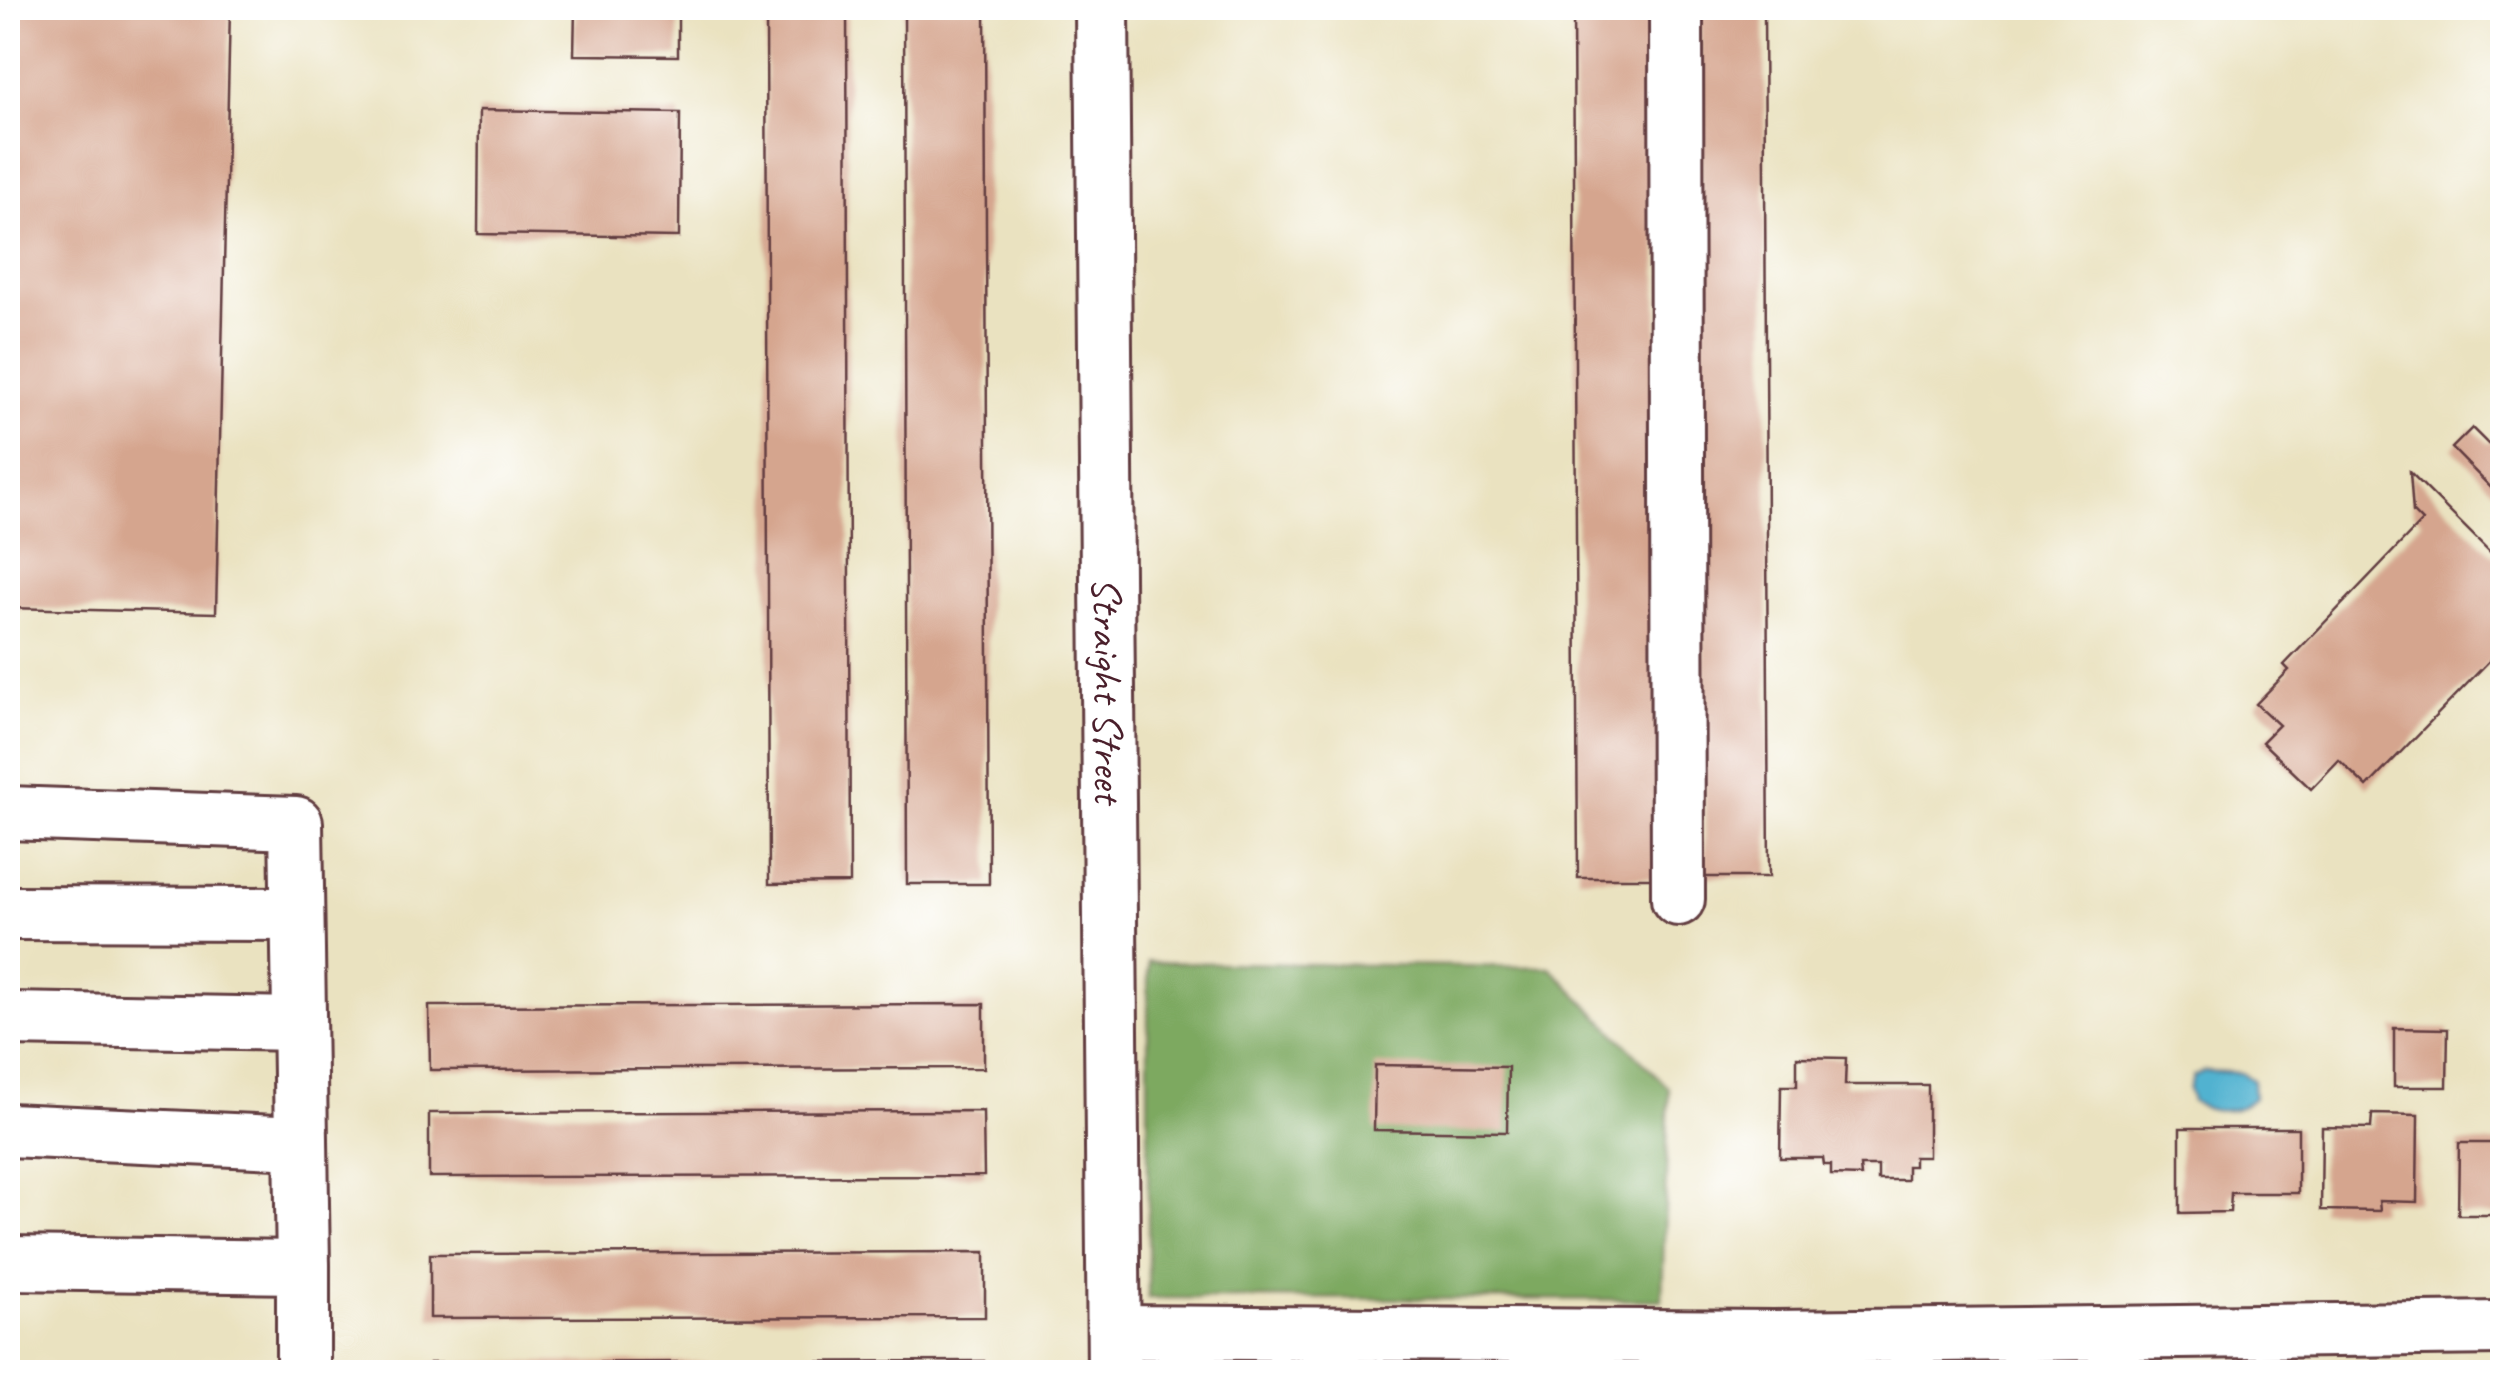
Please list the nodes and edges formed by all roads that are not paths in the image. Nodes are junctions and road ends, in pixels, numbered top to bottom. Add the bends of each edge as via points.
1 (1102, 8) edge
2 (1676, 8) edge
3 (8, 814) edge
4 (1678, 900) dead end
5 (8, 913) edge
6 (297, 914) junction
7 (8, 1019) edge
8 (299, 1024) junction
9 (8, 1130) edge
10 (301, 1143) junction
11 (8, 1263) edge
12 (303, 1266) junction
13 (2502, 1328) edge
14 (1114, 1352) edge
15 (303, 1372) edge

1 - 14 street, Straight Street
2 - 4 street
3 - 6 street via 296,824
5 - 6 street
6 - 8 street
7 - 8 street
8 - 10 street
9 - 10 street
10 - 12 street
11 - 12 street
12 - 15 street
13 - 14 street

